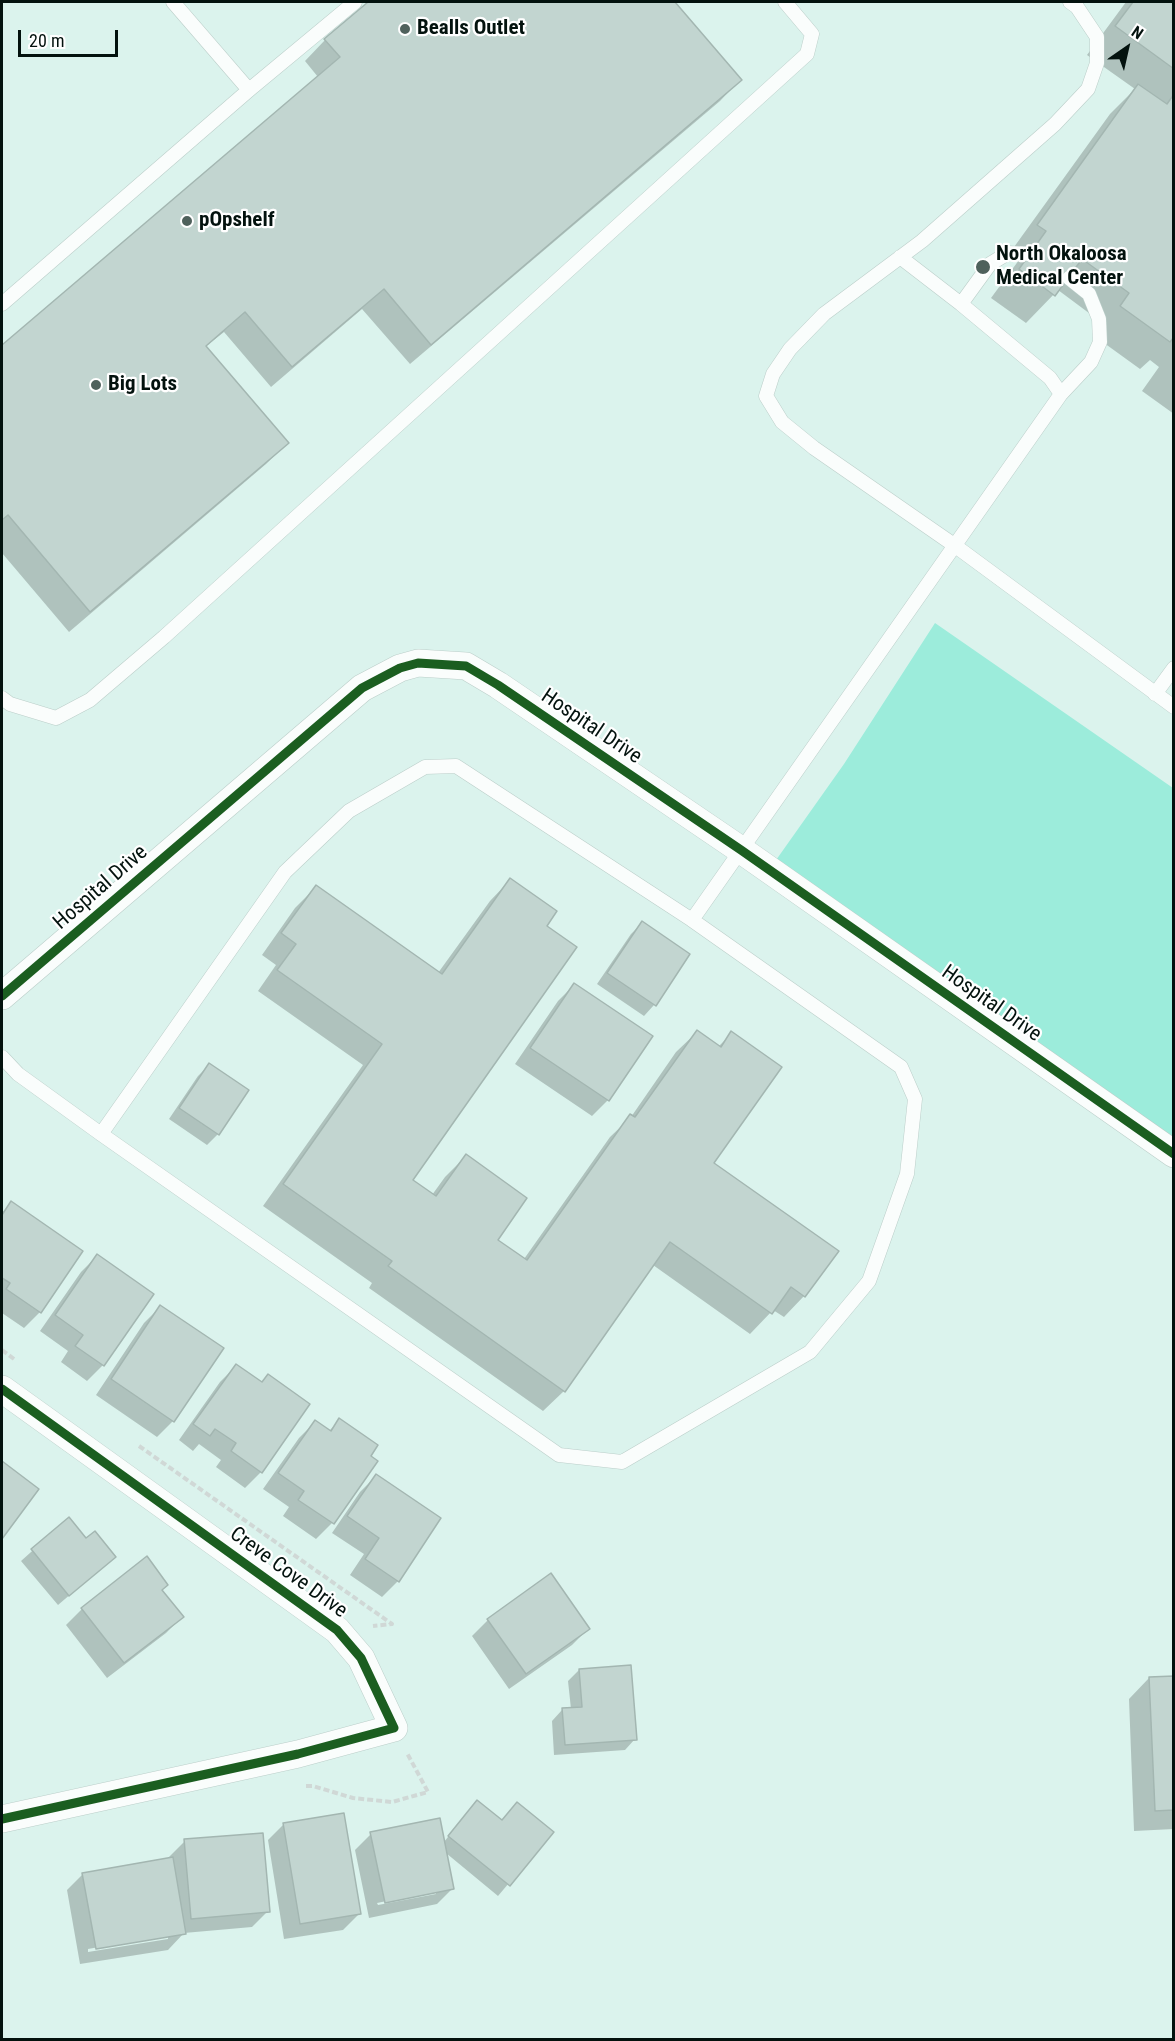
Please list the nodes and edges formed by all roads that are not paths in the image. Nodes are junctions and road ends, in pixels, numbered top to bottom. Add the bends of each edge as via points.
1 (173, 2) edge
2 (355, 2) edge
3 (785, 2) edge
4 (1070, 2) edge
5 (249, 90) junction
6 (1030, 254) dead end
7 (900, 257) junction
8 (1069, 278) dead end
9 (2, 304) edge
10 (961, 304) junction
11 (1061, 394) junction
12 (954, 545) junction
13 (1173, 668) edge
14 (1155, 694) junction
15 (2, 698) edge
16 (1173, 707) edge
17 (741, 850) junction
18 (692, 921) junction
19 (2, 996) edge
20 (2, 1058) edge
21 (101, 1134) junction
22 (1173, 1154) edge
23 (2, 1389) edge
24 (2, 1819) edge

1 - 5 lane
2 - 5 lane
3 - 15 lane via 812,33 807,54 164,638 90,700 56,718
4 - 7 lane via 1096,37 1097,63 1088,89 1054,124
5 - 9 lane
6 - 10 lane via 1008,253 990,264
7 - 10 lane
7 - 12 lane via 810,328 772,374 766,396 782,422 814,448
8 - 11 lane via 1089,294 1099,319 1100,342 1091,362
10 - 11 lane via 1050,378
11 - 12 lane
12 - 14 lane
12 - 17 lane
13 - 14 lane
14 - 16 lane
17 - 18 lane
17 - 19 street, Hospital Drive via 466,666 418,663 362,688
17 - 22 street, Hospital Drive
18 - 21 lane via 456,766 425,767 349,811 285,872
18 - 21 lane via 901,1067 915,1099 907,1174 869,1281 810,1352 622,1462 560,1455
20 - 21 lane
23 - 24 street, Creve Cove Drive via 337,1630 361,1658 394,1728 298,1754

